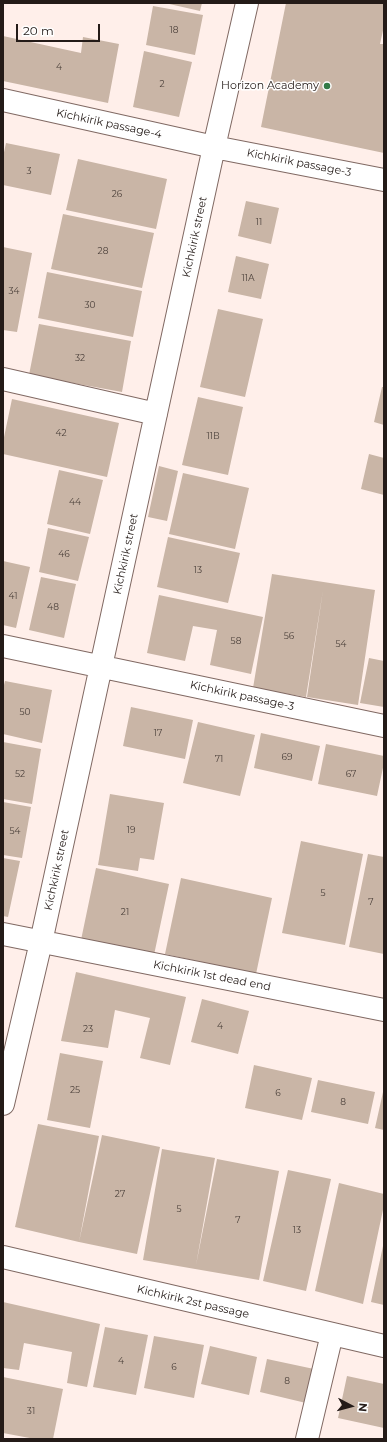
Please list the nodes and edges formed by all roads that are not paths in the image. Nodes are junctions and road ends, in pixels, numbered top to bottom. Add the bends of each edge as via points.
1 (246, 3) edge
2 (3, 100) edge
3 (214, 146) junction
4 (384, 180) edge
5 (3, 379) edge
6 (156, 414) junction
7 (3, 646) edge
8 (101, 666) junction
9 (384, 726) edge
10 (3, 934) edge
11 (41, 942) junction
12 (384, 1010) edge
13 (3, 1104) edge
14 (3, 1257) edge
15 (332, 1334) junction
16 (384, 1346) edge
17 (307, 1439) edge

1 - 3 street, Kichkirik street
2 - 3 street, Kichkirik passage-4
3 - 4 street, Kichkirik passage-3
3 - 6 street, Kichkirik street
5 - 6 street
6 - 8 street, Kichkirik street
7 - 8 street, Kichkirik passage-3
8 - 9 street, Kichkirik passage-3
8 - 11 street, Kichkirik street
10 - 11 street, Kichkirik 1st dead end
11 - 12 street, Kichkirik 1st dead end
11 - 13 street, Kichkirik street
14 - 15 street, Kichkirik 2st passage
15 - 16 street, Kichkirik 2st passage
15 - 17 street

